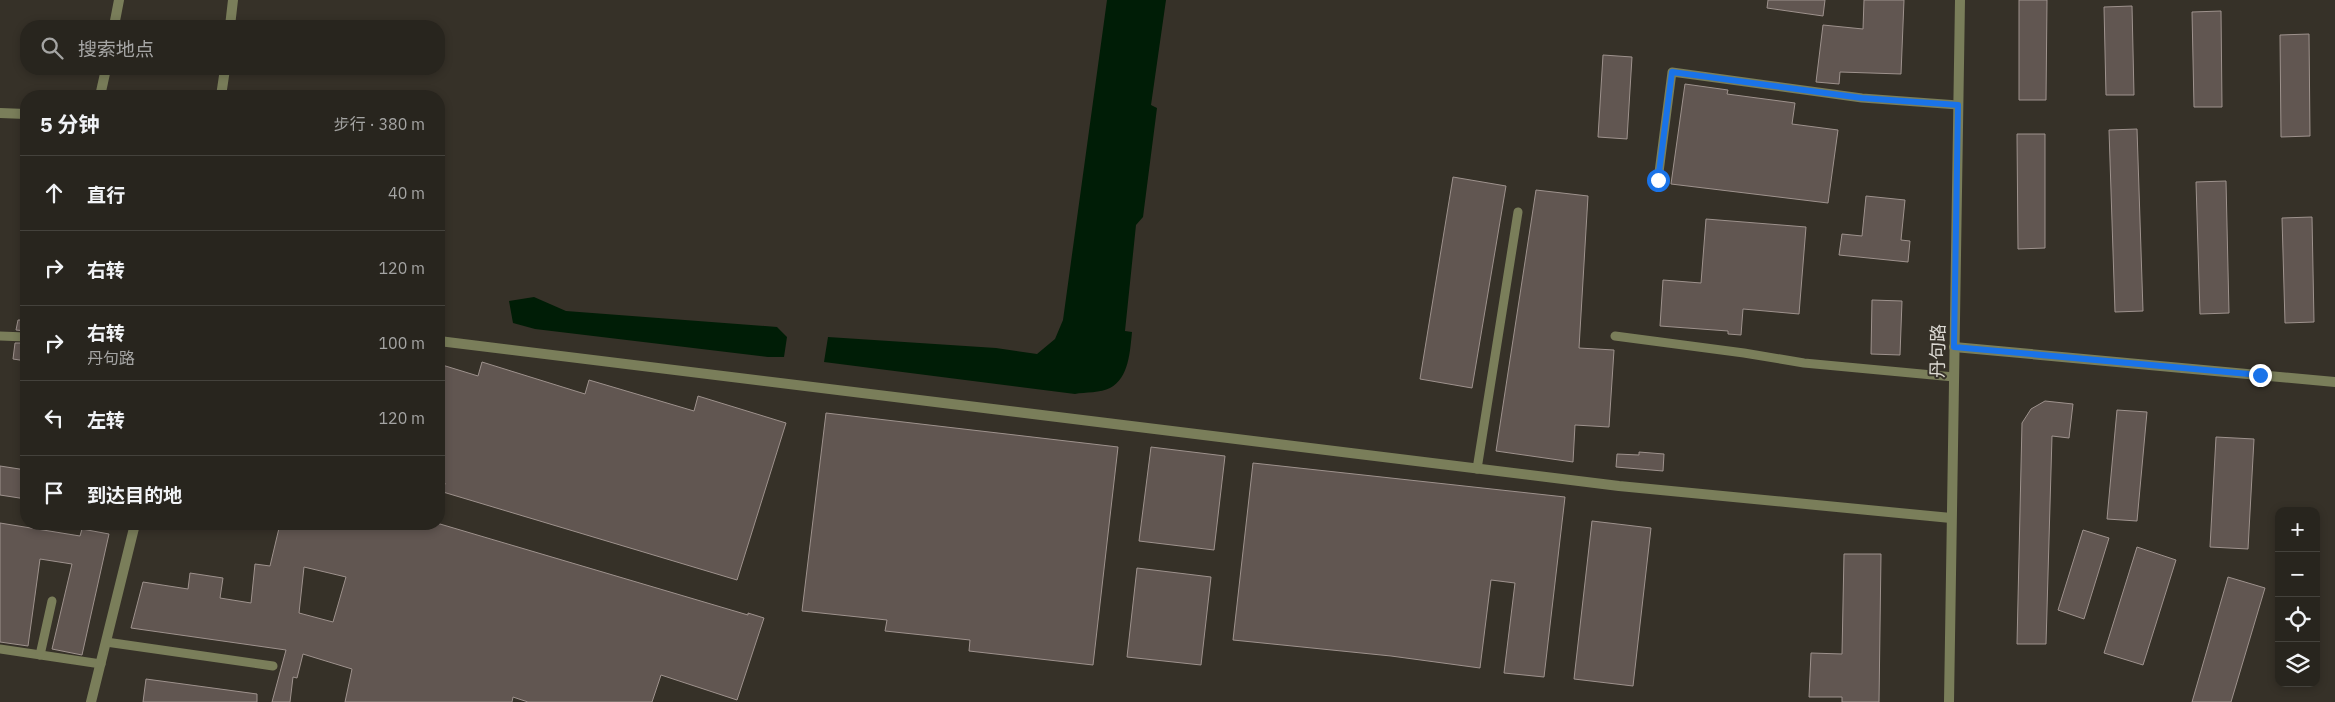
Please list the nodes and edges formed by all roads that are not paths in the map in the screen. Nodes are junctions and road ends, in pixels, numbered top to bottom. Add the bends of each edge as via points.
1 (118, 0) edge
2 (233, 0) edge
3 (1960, 0) edge
4 (115, 20) edge
5 (231, 20) edge
6 (105, 75) edge
7 (224, 75) edge
8 (101, 90) edge
9 (222, 90) edge
10 (1958, 105) junction
11 (0, 113) edge
12 (20, 114) edge
13 (1658, 180) dead end
14 (1518, 212) dead end
15 (0, 336) edge
16 (1615, 336) dead end
17 (20, 338) edge
18 (445, 342) edge
19 (1954, 347) junction
20 (1954, 377) junction
21 (2335, 382) edge
22 (1477, 469) junction
23 (1951, 518) junction
24 (134, 530) edge
25 (52, 601) dead end
26 (106, 642) junction
27 (0, 650) edge
28 (40, 655) junction
29 (100, 664) junction
30 (273, 666) dead end
31 (91, 702) edge
32 (1949, 702) edge

1 - 4 street
2 - 5 street
3 - 10 street, 丹句路
6 - 8 street
7 - 9 street
10 - 13 lane via 1862,98 1672,72
10 - 19 street, 丹句路
11 - 12 street
14 - 22 lane
15 - 17 lane
16 - 20 lane via 1804,363
18 - 22 street
19 - 20 street, 丹句路
19 - 21 street
20 - 23 street, 丹句路
22 - 23 street
23 - 32 street, 丹句路
24 - 26 street
25 - 28 lane
26 - 29 street
26 - 30 lane
27 - 28 lane
28 - 29 lane
29 - 31 street

